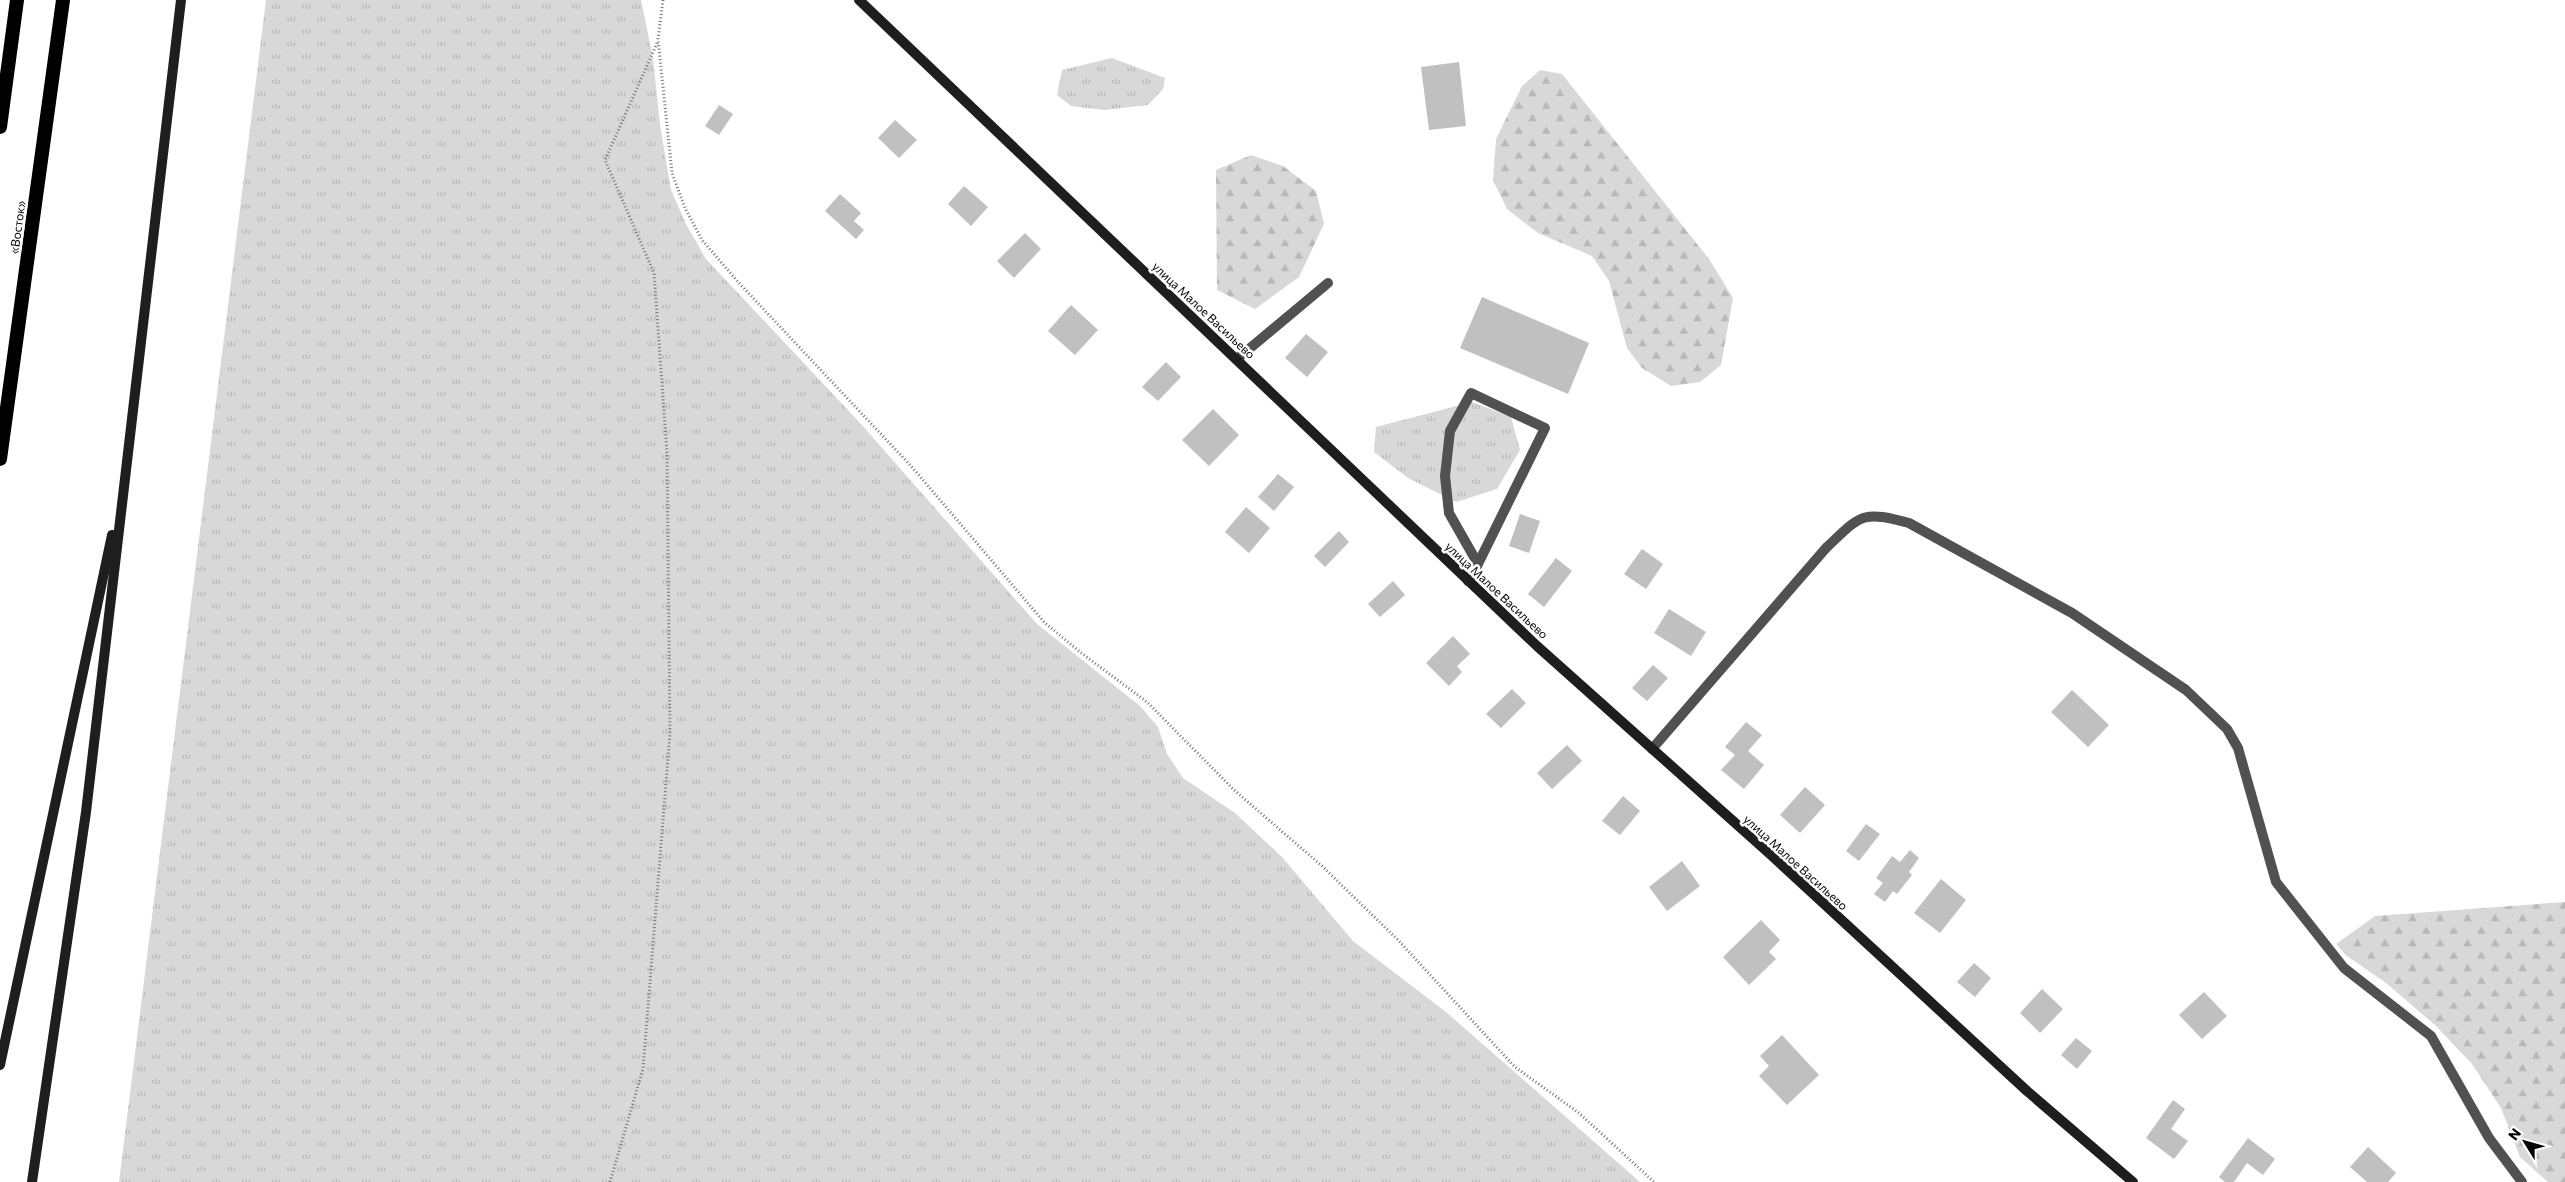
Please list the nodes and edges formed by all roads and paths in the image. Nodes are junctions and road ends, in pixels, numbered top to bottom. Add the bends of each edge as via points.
1 (17, 0) edge
2 (63, 0) edge
3 (180, 0) edge
4 (663, 0) edge
5 (858, 0) edge
6 (658, 40) junction
7 (0, 127) edge
8 (1328, 283) dead end
9 (1237, 359) junction
10 (0, 459) edge
11 (125, 472) junction
12 (1478, 564) junction
13 (1468, 581) junction
14 (1652, 749) junction
15 (0, 1065) edge
16 (32, 1182) edge
17 (610, 1182) edge
18 (1654, 1182) edge
19 (2133, 1182) edge
20 (2522, 1182) edge

1 - 7 highway
2 - 10 highway, «Восток»
3 - 11 main road
4 - 6 path
5 - 9 main road, улица Малое Васильево
6 - 17 path via 604,160 654,273 667,453 670,733 643,1069
6 - 18 path via 672,173 702,240 733,276 911,466 1044,622 1146,702 1234,790 1322,866 1398,940 1515,1067 1579,1113
8 - 9 lane
9 - 13 main road, улица Малое Васильево
11 - 15 main road
11 - 16 main road via 86,812
12 - 12 lane via 1545,428 1471,393 1450,432 1446,476 1449,513
12 - 13 lane
13 - 14 main road, улица Малое Васильево
14 - 19 main road, улица Малое Васильево via 2028,1091
14 - 20 lane via 1826,548 1857,519 1880,516 1909,523 2072,613 2186,690 2227,729 2238,748 2276,882 2344,968 2431,1036 2489,1138

